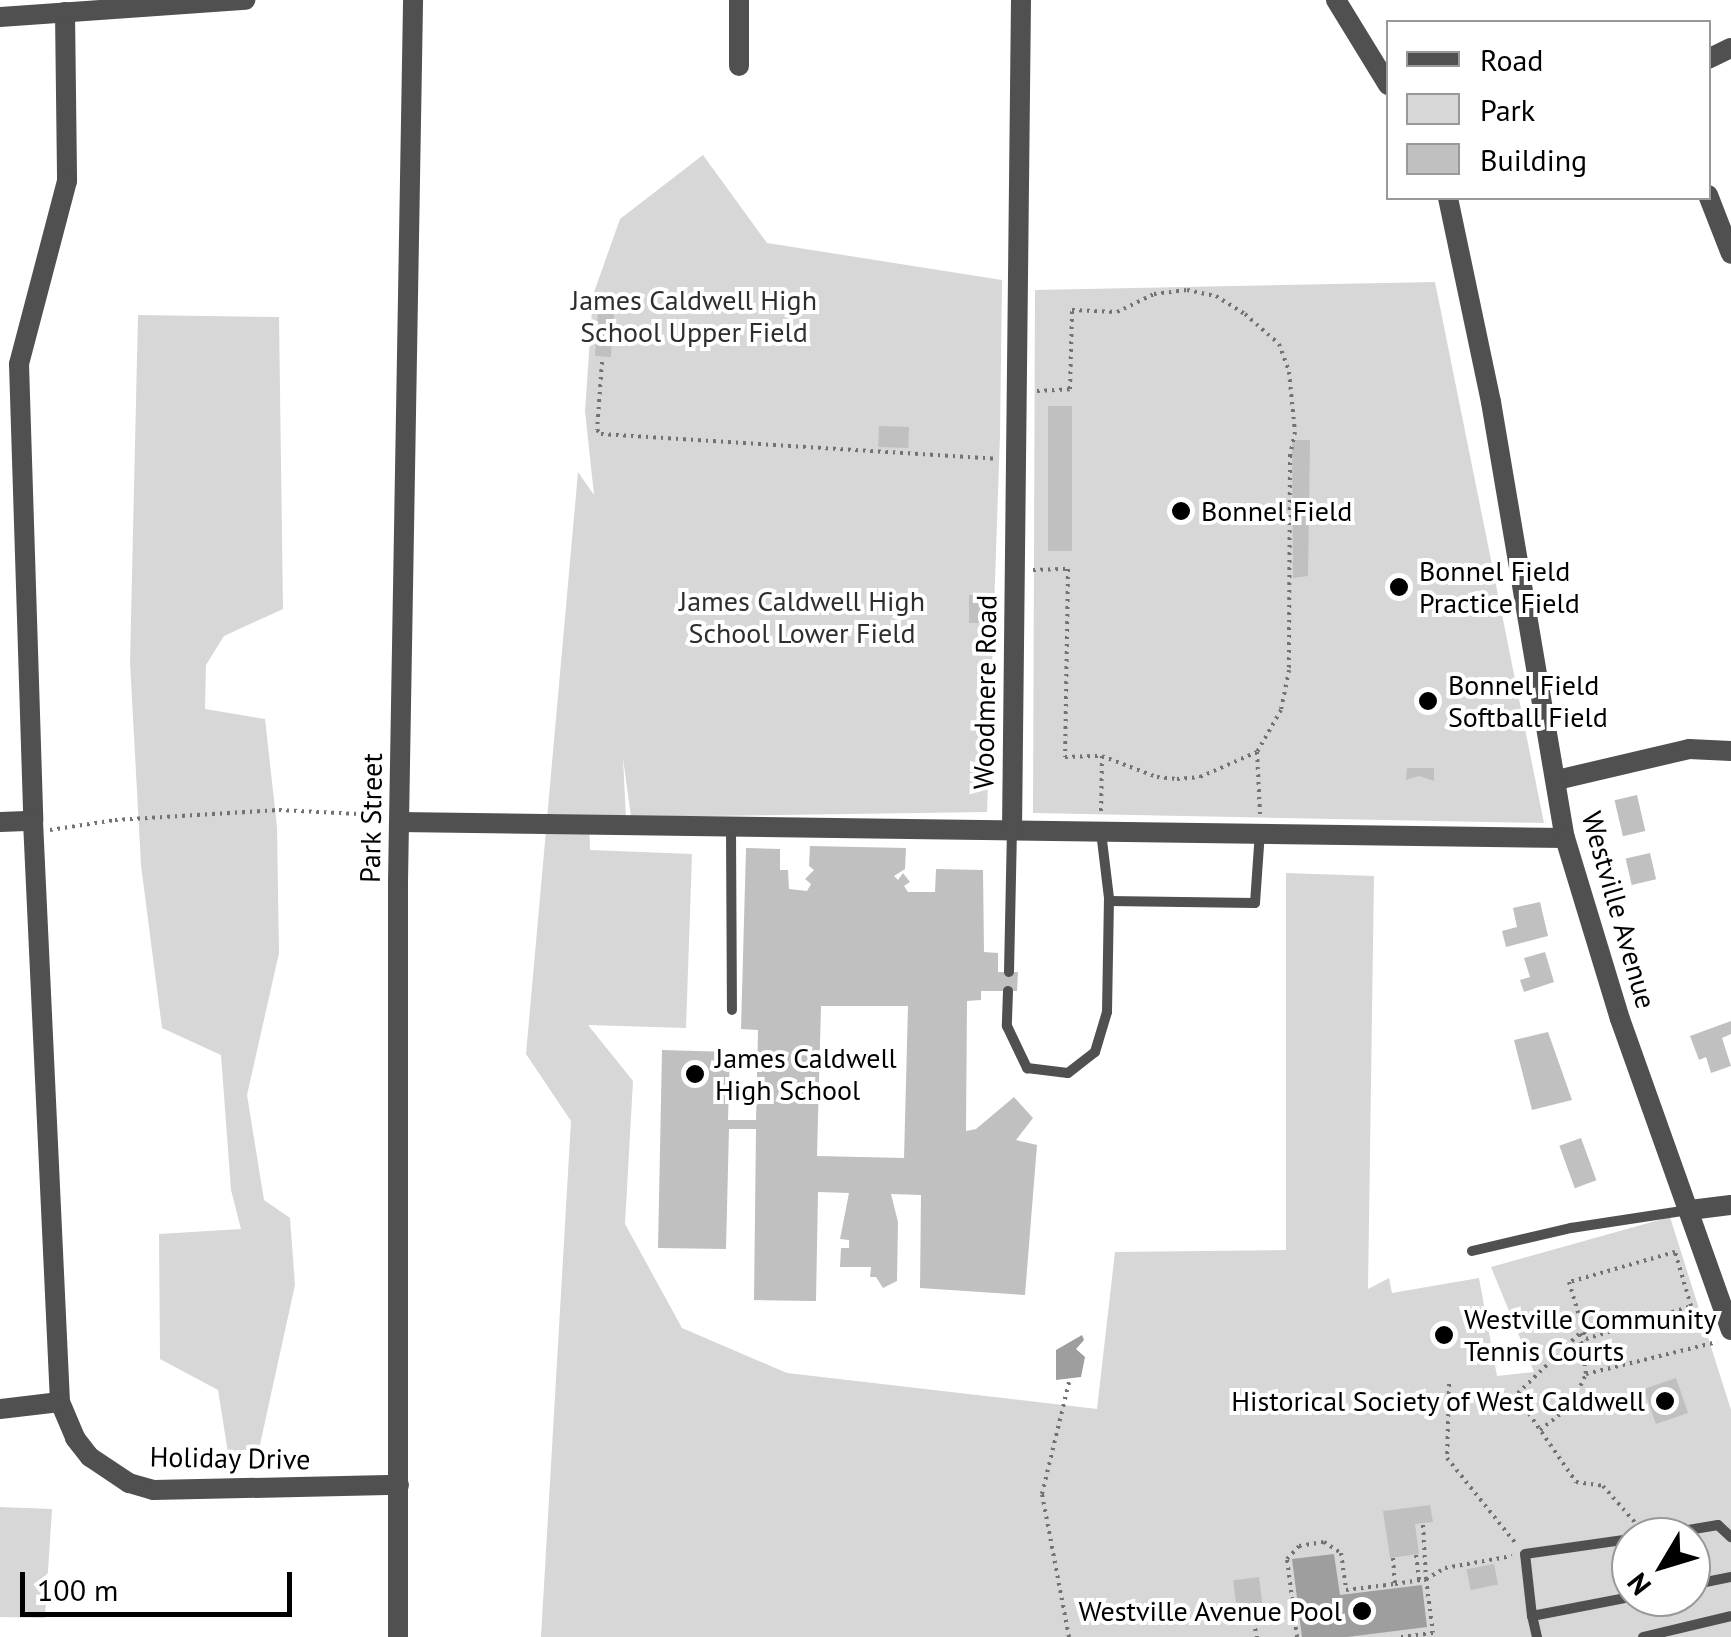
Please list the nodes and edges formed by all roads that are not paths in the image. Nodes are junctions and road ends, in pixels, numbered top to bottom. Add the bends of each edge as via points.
1 (244, 0) edge
2 (414, 0) edge
3 (739, 0) edge
4 (1021, 0) edge
5 (1336, 0) edge
6 (65, 12) junction
7 (0, 17) edge
8 (739, 66) dead end
9 (1386, 82) edge
10 (1448, 200) edge
11 (1710, 200) edge
12 (1731, 254) edge
13 (1731, 750) edge
14 (1556, 780) junction
15 (33, 820) junction
16 (0, 822) edge
17 (399, 822) junction
18 (732, 829) junction
19 (1012, 831) junction
20 (1260, 831) junction
21 (1101, 832) junction
22 (1566, 838) junction
23 (1109, 901) junction
24 (1009, 972) dead end
25 (1008, 990) dead end
26 (732, 1010) dead end
27 (1731, 1205) edge
28 (1690, 1210) junction
29 (1472, 1251) dead end
30 (1731, 1330) edge
31 (60, 1402) junction
32 (0, 1409) edge
33 (399, 1486) junction
34 (1611, 1542) edge
35 (1611, 1600) edge
36 (1532, 1616) junction
37 (1731, 1616) edge
38 (398, 1637) edge
39 (1537, 1637) edge
40 (1642, 1637) edge

1 - 6 street
2 - 17 street, Park Street
3 - 8 street
4 - 19 street, Woodmere Road
5 - 9 street
6 - 7 street
6 - 15 street, Holiday Drive via 68,181 19,364
10 - 14 street, Westville Avenue via 1491,402
11 - 12 street
13 - 14 street via 1689,748
14 - 22 street, Westville Avenue
15 - 16 street
15 - 31 street, Holiday Drive
17 - 18 street
17 - 33 street, Park Street
18 - 19 street
18 - 26 lane
19 - 21 street
19 - 24 lane
20 - 21 street
20 - 22 street
20 - 23 lane via 1255,902
21 - 23 lane
22 - 28 street, Westville Avenue via 1620,1019
23 - 25 lane via 1107,1012 1095,1052 1068,1073 1027,1068 1007,1026
27 - 28 street
28 - 29 lane
28 - 30 street, Westville Avenue
31 - 32 street
31 - 33 street, Holiday Drive via 90,1457 152,1490
33 - 38 street, Park Street
34 - 36 lane via 1524,1554
35 - 36 lane
36 - 39 lane
37 - 40 lane

